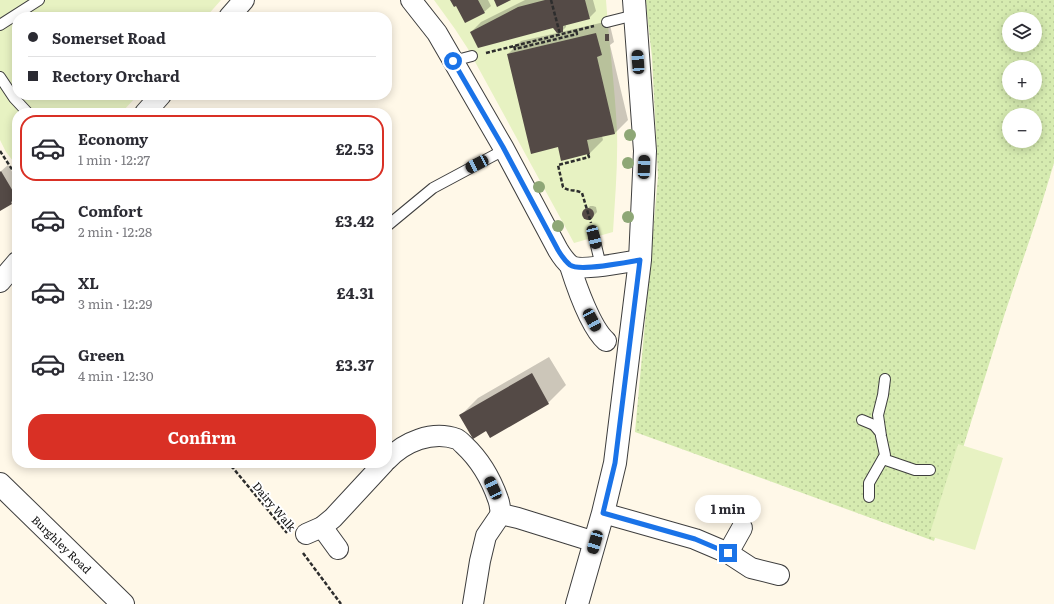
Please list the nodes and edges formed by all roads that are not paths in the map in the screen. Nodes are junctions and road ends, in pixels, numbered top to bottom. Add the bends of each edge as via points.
1 (39, 0) edge
2 (244, 0) edge
3 (411, 0) edge
4 (634, 8) edge
5 (20, 12) edge
6 (233, 12) edge
7 (12, 17) edge
8 (607, 22) road end
9 (0, 24) edge
10 (472, 56) road end
11 (453, 61) junction
12 (0, 77) edge
13 (12, 95) edge
14 (16, 100) edge
15 (157, 100) edge
16 (23, 108) edge
17 (149, 108) edge
18 (504, 150) junction
19 (392, 222) edge
20 (594, 237) road end
21 (640, 260) junction
22 (570, 266) junction
23 (601, 266) junction
24 (12, 268) edge
25 (0, 282) edge
26 (606, 341) dead end
27 (885, 379) dead end
28 (862, 420) dead end
29 (880, 432) junction
30 (392, 454) edge
31 (883, 459) junction
32 (379, 468) edge
33 (930, 470) dead end
34 (0, 484) edge
35 (869, 497) dead end
36 (603, 513) junction
37 (501, 514) junction
38 (742, 528) dead end
39 (595, 542) junction
40 (338, 549) dead end
41 (728, 553) junction
42 (779, 575) dead end
43 (123, 604) edge
44 (473, 604) edge
45 (577, 604) edge

1 - 5 lane
2 - 6 street
3 - 11 street via 437,33
4 - 8 lane
4 - 21 street via 645,151
7 - 9 lane
10 - 11 lane
11 - 18 street
12 - 13 lane
14 - 16 lane
15 - 17 street
18 - 19 lane via 433,188
18 - 22 street via 558,250
20 - 23 lane
21 - 23 street
21 - 36 street via 615,463
22 - 23 street
22 - 26 street via 575,284 592,320 600,336
24 - 25 street
27 - 29 lane via 878,415
28 - 29 lane via 874,425
29 - 31 lane via 885,455
30 - 37 street via 409,442 424,437 458,439 472,453 487,476 498,500
31 - 33 lane via 915,470
31 - 35 lane via 869,483
32 - 40 street via 333,518 307,534
34 - 43 street, Burghley Road
36 - 39 street
36 - 41 street via 695,539
37 - 39 street
37 - 44 street via 486,536
38 - 41 street
39 - 45 street
41 - 42 street via 751,568

